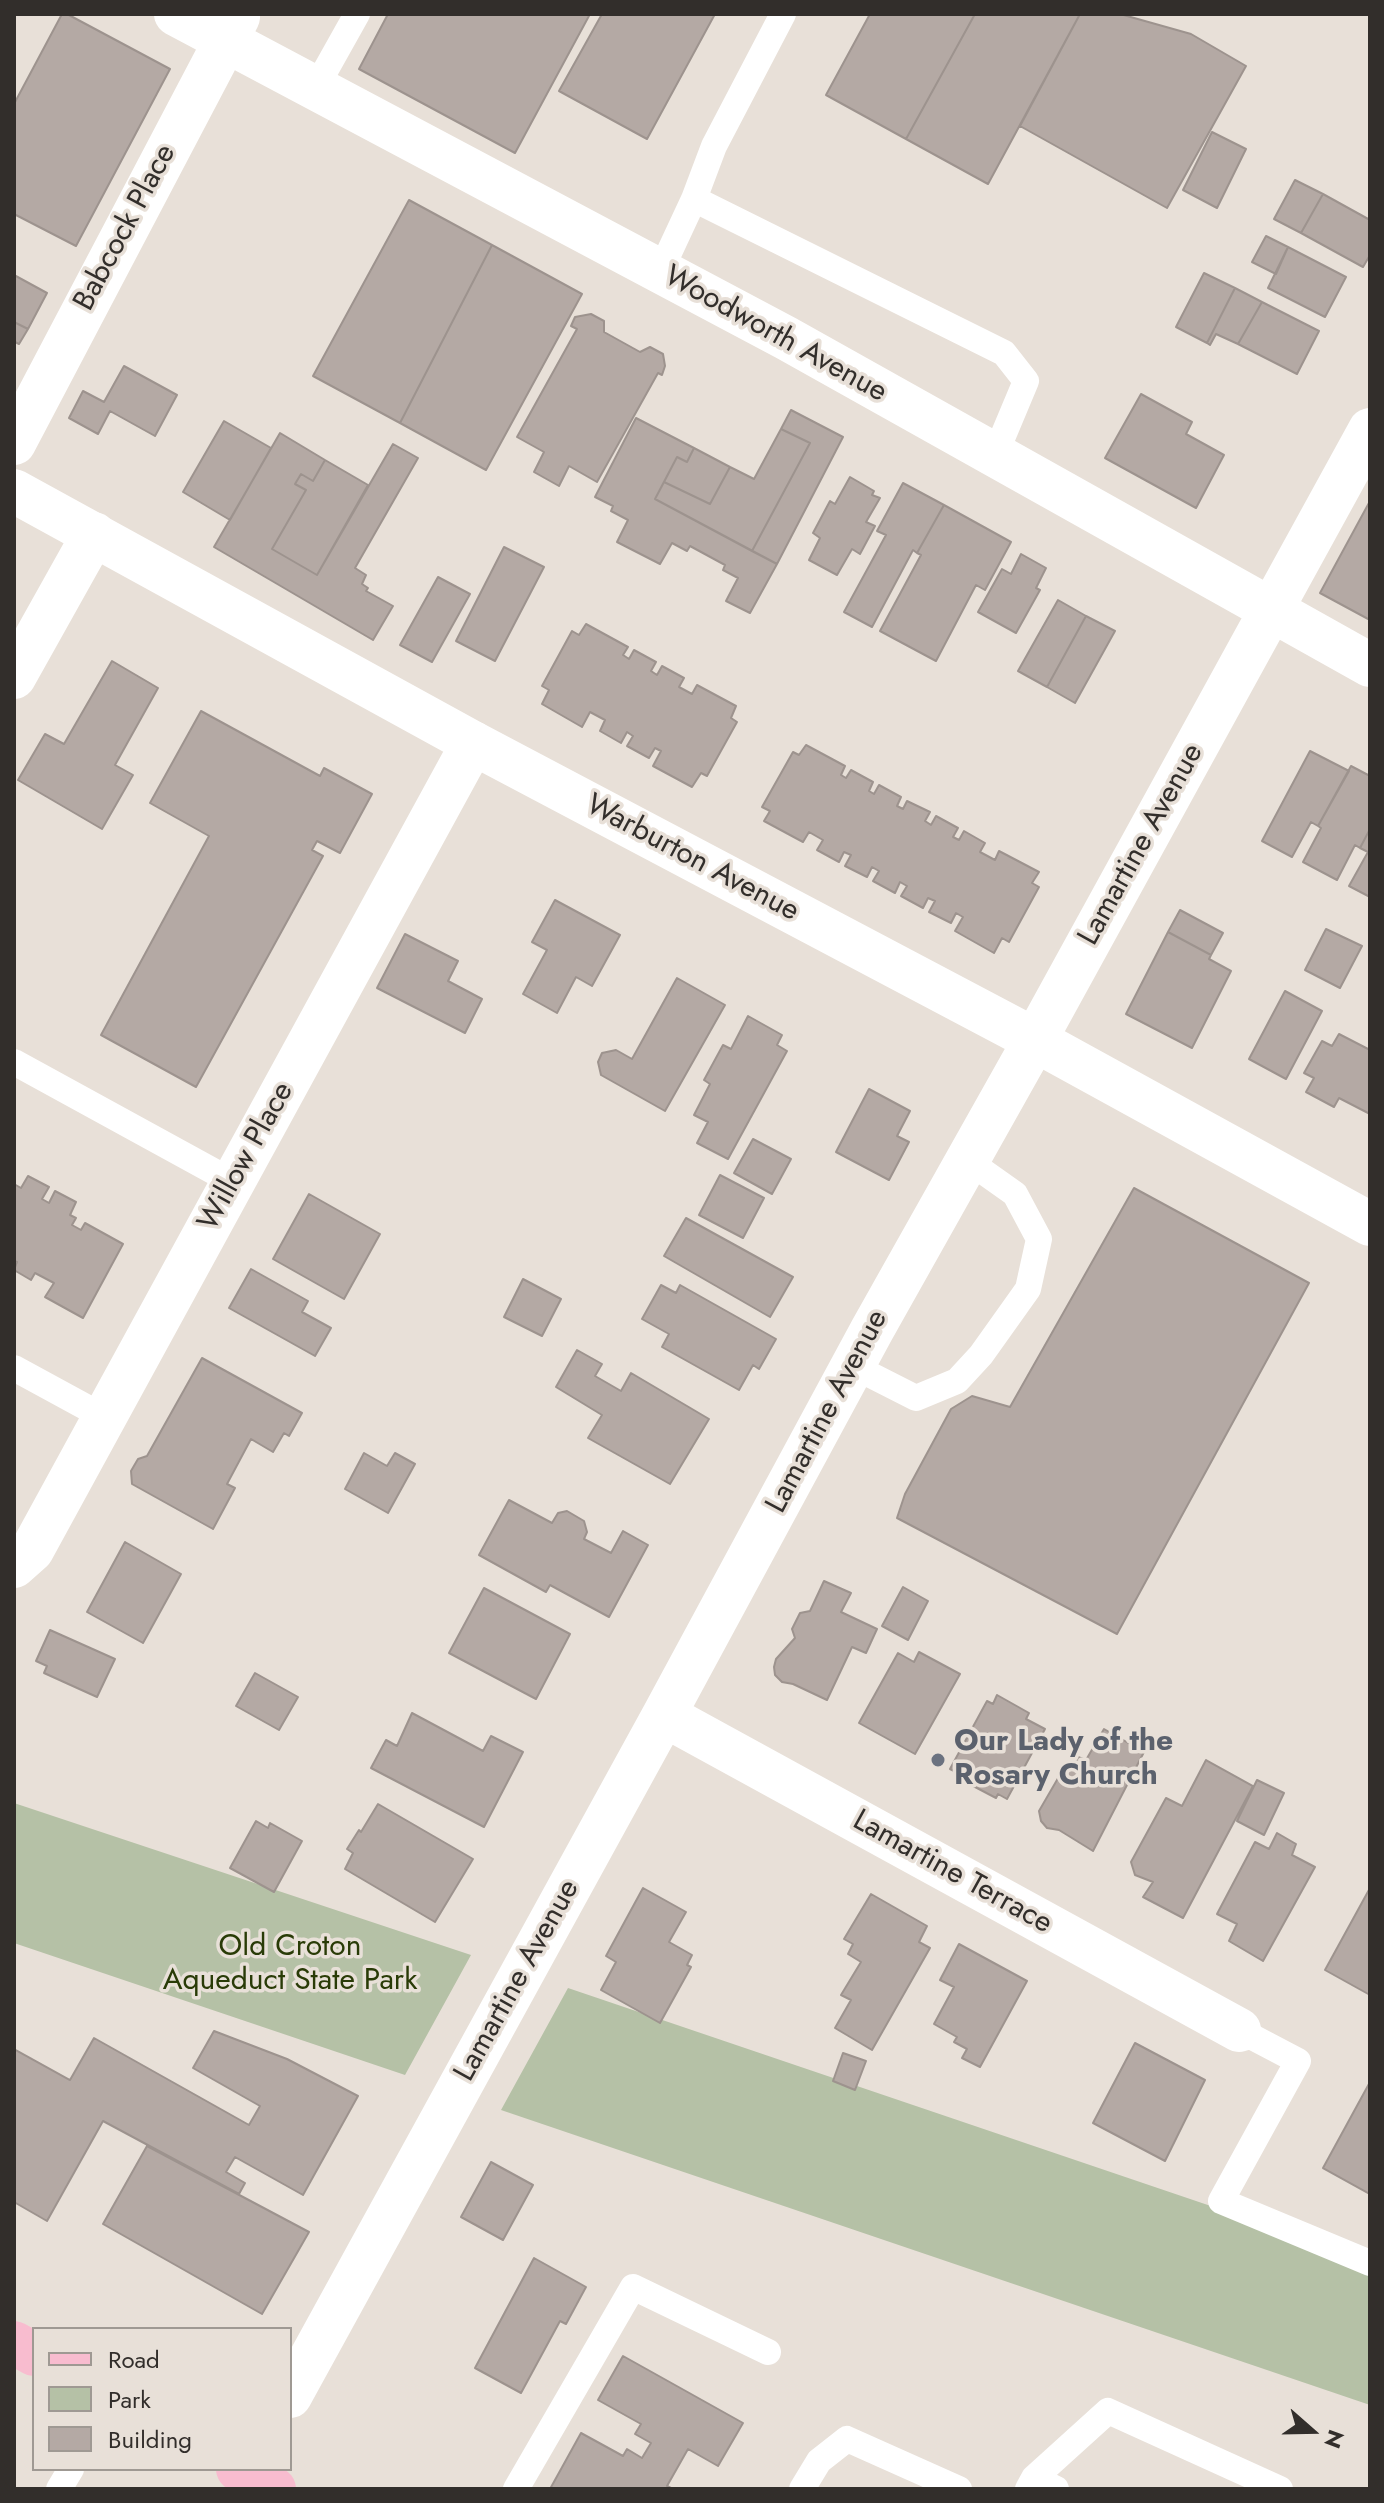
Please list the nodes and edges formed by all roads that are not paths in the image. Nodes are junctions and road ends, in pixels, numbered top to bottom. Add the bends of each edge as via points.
1 (176, 14) edge
2 (357, 14) edge
3 (783, 14) edge
4 (232, 28) edge
5 (315, 89) junction
6 (694, 199) junction
7 (660, 272) junction
8 (1370, 430) edge
9 (14, 443) edge
10 (995, 455) junction
11 (14, 491) edge
12 (94, 534) junction
13 (1271, 611) junction
14 (1370, 665) edge
15 (14, 677) edge
16 (473, 743) junction
17 (1035, 1040) junction
18 (14, 1062) edge
19 (967, 1160) junction
20 (233, 1182) junction
21 (1370, 1224) edge
22 (853, 1366) junction
23 (14, 1368) edge
24 (104, 1417) junction
25 (14, 1566) edge
26 (664, 1715) junction
27 (1239, 2030) joint
28 (1370, 2263) edge
29 (14, 2343) edge
30 (768, 2352) dead end
31 (32, 2353) edge
32 (292, 2392) edge
33 (70, 2471) edge
34 (1039, 2485) edge
35 (59, 2489) edge
36 (516, 2489) edge
37 (802, 2489) edge
38 (959, 2489) edge
39 (1280, 2489) edge

1 - 4 street, Woodworth Avenue
2 - 5 lane
3 - 6 lane via 714,146
4 - 5 street, Woodworth Avenue
4 - 9 street, Babcock Place
5 - 7 street, Woodworth Avenue
6 - 7 lane
6 - 10 lane via 1004,353 1026,381
7 - 10 street, Woodworth Avenue
8 - 13 street, Lamartine Avenue
10 - 13 street, Woodworth Avenue
11 - 12 street, Warburton Avenue
12 - 15 street
12 - 16 street, Warburton Avenue
13 - 14 street, Woodworth Avenue
13 - 17 street, Lamartine Avenue
16 - 17 street, Warburton Avenue
16 - 20 street, Willow Place
17 - 19 street, Lamartine Avenue
17 - 21 street, Warburton Avenue
18 - 20 lane
19 - 22 street, Lamartine Avenue
19 - 22 lane via 1015,1194 1039,1239 1028,1289 957,1381 916,1398
20 - 24 street, Willow Place
22 - 26 street, Lamartine Avenue
23 - 24 lane
24 - 25 street, Willow Place via 32,1550
26 - 27 street, Lamartine Terrace
26 - 32 street, Lamartine Avenue
27 - 28 lane via 1298,2061 1221,2201
29 - 31 main road
30 - 36 lane via 633,2287
33 - 35 lane
34 - 39 lane via 1108,2411
37 - 38 lane via 819,2461 847,2439

